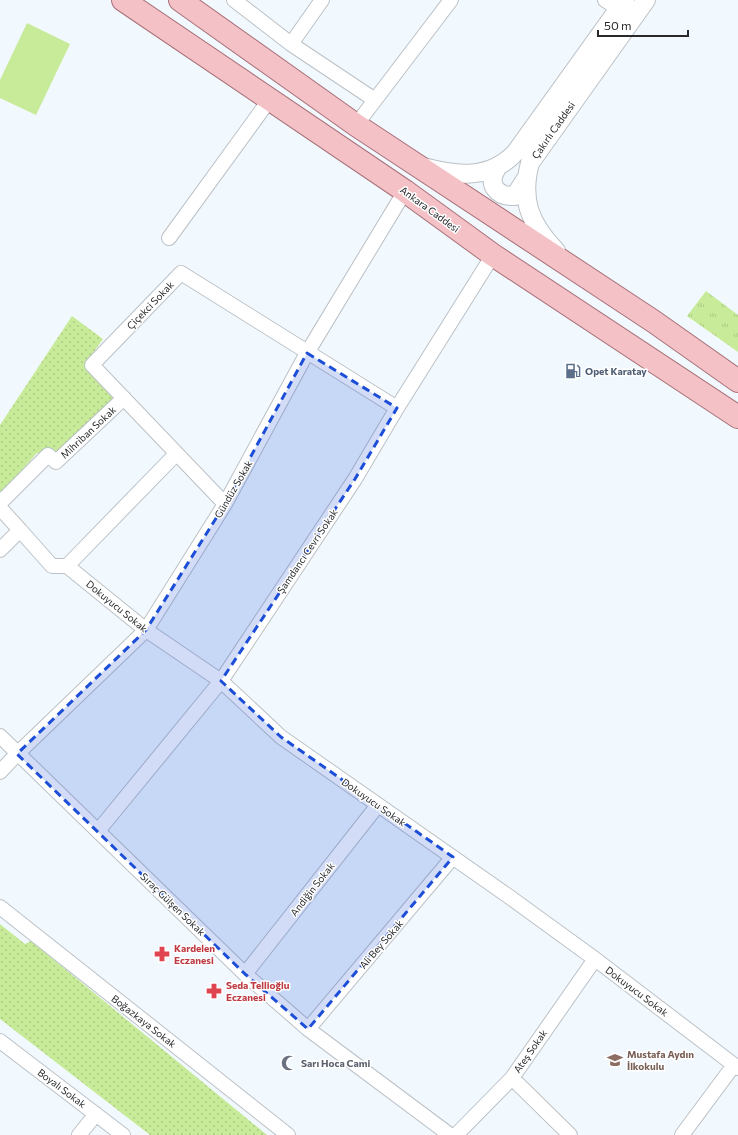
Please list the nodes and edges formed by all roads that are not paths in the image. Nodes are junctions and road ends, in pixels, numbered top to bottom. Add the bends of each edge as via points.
1 (123, 0) edge
2 (180, 0) edge
3 (234, 0) edge
4 (322, 0) edge
5 (451, 0) edge
6 (646, 0) edge
7 (616, 3) edge
8 (291, 44) junction
9 (270, 99) junction
10 (375, 100) junction
11 (356, 125) junction
12 (417, 165) junction
13 (497, 168) junction
14 (525, 180) junction
15 (405, 191) junction
16 (170, 238) dead end
17 (493, 254) junction
18 (571, 268) junction
19 (307, 353) junction
20 (738, 381) edge
21 (124, 398) junction
22 (397, 408) junction
23 (738, 417) edge
24 (176, 454) junction
25 (0, 503) edge
26 (225, 504) junction
27 (0, 508) edge
28 (20, 530) junction
29 (0, 550) edge
30 (67, 566) junction
31 (146, 630) junction
32 (221, 681) junction
33 (0, 736) edge
34 (17, 754) junction
35 (0, 772) edge
36 (378, 805) junction
37 (98, 831) junction
38 (453, 858) junction
39 (0, 907) edge
40 (595, 959) junction
41 (245, 974) junction
42 (308, 1029) junction
43 (0, 1041) edge
44 (736, 1066) edge
45 (512, 1078) junction
46 (96, 1114) junction
47 (79, 1135) edge
48 (123, 1135) edge
49 (288, 1135) edge
50 (450, 1135) edge
51 (456, 1135) edge
52 (570, 1135) edge
53 (682, 1135) edge

1 - 9 main road, Ankara Caddesi
2 - 11 main road
3 - 8 street
4 - 8 street
5 - 10 street
6 - 14 street, Çakırlı Caddesi via 530,163
7 - 13 street, Çakırlı Caddesi via 516,152
8 - 10 street
9 - 15 main road, Ankara Caddesi
9 - 16 street
10 - 11 street
11 - 12 main road
12 - 13 street, Çakırlı Caddesi via 461,173 482,173
12 - 18 main road
13 - 14 street via 492,176 492,183 497,191 506,197 515,196
14 - 18 street, Çakırlı Caddesi via 526,200 532,220 542,236
15 - 17 main road, Ankara Caddesi
15 - 19 street, Gündüz Sokak
17 - 22 street, Şamdancı Cevri Sokak
17 - 23 main road, Ankara Caddesi
18 - 20 main road via 653,321
19 - 21 street, Çiçekci Sokak via 181,273 92,365
19 - 22 street, Çiçekci Sokak
19 - 26 street, Gündüz Sokak
21 - 24 street, Çiçekci Sokak
21 - 25 street, Mihriban Sokak via 56,462 48,455
22 - 32 street, Şamdancı Cevri Sokak via 355,479
24 - 26 street, Çiçekci Sokak
24 - 30 street
26 - 31 street, Gündüz Sokak
27 - 28 street
28 - 29 street
28 - 30 street, Dokuyucu Sokak via 52,566
30 - 31 street, Dokuyucu Sokak
31 - 32 street, Dokuyucu Sokak
31 - 34 street, Gündüz Sokak
32 - 36 street, Dokuyucu Sokak via 281,736
32 - 37 street, Şamdancı Cevri Sokak
33 - 34 street, Sıraç Gülşen Sokak
34 - 35 street, Gündüz Sokak
34 - 37 street, Sıraç Gülşen Sokak
36 - 38 street, Dokuyucu Sokak
36 - 41 street, Andiğin Sokak
37 - 41 street, Sıraç Gülşen Sokak
38 - 40 street, Dokuyucu Sokak
38 - 42 street, Ali Bey Sokak
39 - 49 street, Boğazkaya Sokak
40 - 44 street, Dokuyucu Sokak
40 - 45 street, Ateş Sokak
41 - 42 street, Sıraç Gülşen Sokak
42 - 50 street, Sıraç Gülşen Sokak
43 - 46 street, Boyalı Sokak
44 - 53 street
45 - 51 street, Ateş Sokak
45 - 52 street
46 - 47 street
46 - 48 street, Boyalı Sokak

